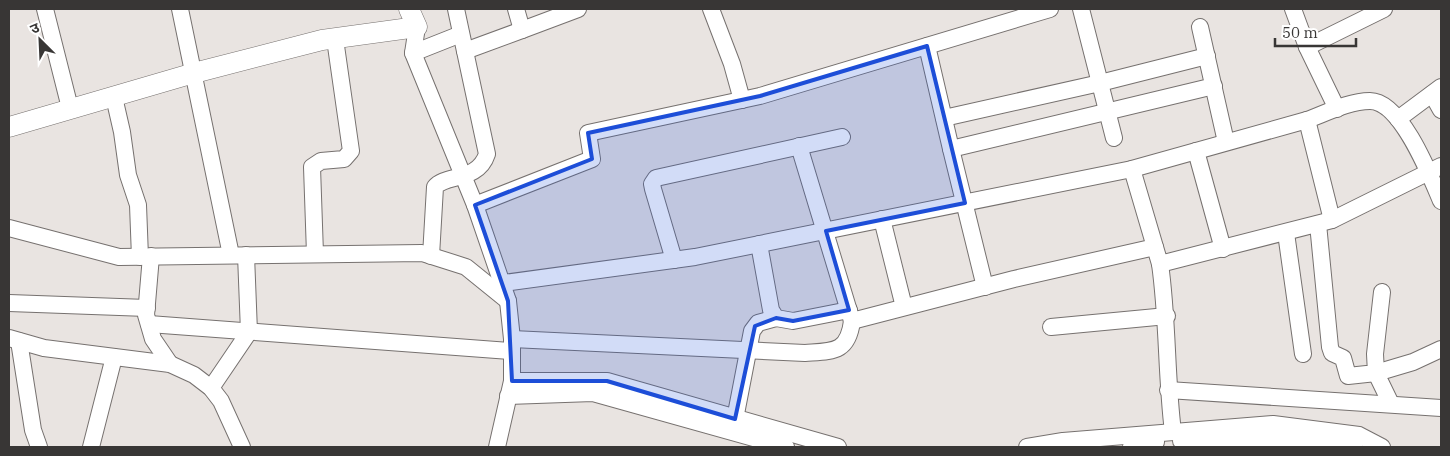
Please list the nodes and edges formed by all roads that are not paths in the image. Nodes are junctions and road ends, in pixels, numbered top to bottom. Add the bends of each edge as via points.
1 (45, 9) edge
2 (456, 9) edge
3 (516, 9) edge
4 (578, 9) edge
5 (711, 9) edge
6 (1050, 9) edge
7 (1081, 9) edge
8 (1293, 9) edge
9 (1384, 9) edge
10 (179, 10) edge
11 (413, 18) edge
12 (1200, 27) dead end
13 (522, 30) junction
14 (461, 34) junction
15 (334, 39) junction
16 (927, 46) junction
17 (1307, 47) junction
18 (465, 51) junction
19 (413, 53) junction
20 (1207, 56) junction
21 (194, 73) junction
22 (1100, 83) junction
23 (1214, 86) junction
24 (1437, 90) edge
25 (114, 96) junction
26 (742, 100) junction
27 (70, 108) junction
28 (1337, 109) junction
29 (1441, 110) edge
30 (1107, 112) junction
31 (944, 118) junction
32 (1398, 119) junction
33 (1307, 120) junction
34 (9, 127) edge
35 (842, 137) dead end
36 (1114, 138) dead end
37 (1226, 142) junction
38 (799, 146) junction
39 (951, 149) junction
40 (1196, 151) junction
41 (1132, 168) junction
42 (1435, 169) edge
43 (465, 177) junction
44 (1441, 201) edge
45 (965, 203) junction
46 (476, 205) junction
47 (882, 219) junction
48 (1325, 222) junction
49 (9, 228) edge
50 (826, 231) junction
51 (1286, 233) junction
52 (759, 244) junction
53 (1156, 247) junction
54 (1223, 249) junction
55 (315, 254) junction
56 (238, 255) junction
57 (431, 256) junction
58 (146, 257) junction
59 (674, 260) junction
60 (1160, 264) junction
61 (504, 283) junction
62 (985, 287) junction
63 (1382, 292) dead end
64 (508, 301) junction
65 (9, 302) edge
66 (904, 307) junction
67 (148, 316) junction
68 (851, 316) junction
69 (1167, 316) junction
70 (776, 318) junction
71 (1051, 327) dead end
72 (250, 332) junction
73 (14, 340) edge
74 (511, 345) junction
75 (1441, 349) edge
76 (748, 351) junction
77 (1304, 354) dead end
78 (114, 357) junction
79 (170, 364) junction
80 (1376, 373) junction
81 (17, 383) edge
82 (211, 388) junction
83 (510, 388) junction
84 (1168, 390) junction
85 (1391, 404) junction
86 (1441, 408) edge
87 (735, 419) junction
88 (1173, 432) junction
89 (1231, 444) edge
90 (39, 447) edge
91 (91, 447) edge
92 (242, 447) edge
93 (498, 447) edge
94 (786, 447) edge
95 (838, 447) edge
96 (1028, 447) edge
97 (1131, 447) edge
98 (1355, 447) edge
99 (1382, 447) edge

1 - 27 street
2 - 14 street
3 - 13 street
4 - 13 street
5 - 26 street
6 - 16 street
7 - 22 street
8 - 17 street
9 - 17 street
10 - 21 street
11 - 15 main road
11 - 19 street
12 - 20 street
13 - 18 street
14 - 18 street
14 - 19 street
15 - 21 main road
15 - 55 street via 351,151 344,159 320,161 312,167
16 - 26 street
16 - 31 street
17 - 28 street
18 - 43 street via 487,147 485,159
19 - 43 street
20 - 22 street
20 - 23 street
21 - 25 main road
21 - 56 street
22 - 30 street
22 - 31 street
23 - 30 street
23 - 37 street
24 - 29 street
24 - 32 street
25 - 27 main road
25 - 58 street
26 - 46 street via 588,132 592,159
27 - 34 main road
28 - 32 street via 1358,102 1377,101 1387,106
28 - 33 street
30 - 36 street
30 - 39 street
31 - 39 street
32 - 42 street
33 - 37 street
33 - 48 street
35 - 38 street
37 - 40 street
38 - 50 street
38 - 59 street via 656,178 653,189
39 - 45 street
40 - 41 street
40 - 54 street
41 - 45 street
41 - 53 street
42 - 44 street
42 - 48 street
43 - 46 street
43 - 57 street via 440,182 436,187
45 - 47 street
45 - 62 street
46 - 61 street
47 - 50 street
47 - 66 street
48 - 51 street
48 - 80 street via 1330,351 1343,358 1348,376
49 - 58 street via 119,257
50 - 52 street
50 - 68 street
51 - 54 street
51 - 77 street
52 - 59 street
52 - 70 street via 771,310
53 - 60 street
53 - 62 street
54 - 60 street
55 - 56 street
55 - 57 street via 422,253
56 - 58 street
56 - 72 street
57 - 64 street via 466,267
58 - 67 street
59 - 61 street
60 - 69 street
61 - 64 street
62 - 66 street
63 - 80 street via 1374,354
64 - 74 street
65 - 67 street
66 - 68 street
67 - 72 street
67 - 79 street via 153,339
68 - 70 street via 793,322
68 - 76 street via 846,344 830,352
69 - 71 street
69 - 84 street
70 - 76 street via 755,326
72 - 74 street
72 - 82 street
73 - 78 street via 44,348
73 - 81 street
74 - 76 street
74 - 83 street
75 - 80 street
76 - 87 street
78 - 79 street
78 - 91 street
79 - 82 street via 194,375
80 - 85 street
81 - 90 street
82 - 92 street via 221,401
83 - 87 street via 607,381
83 - 93 street
83 - 94 street via 594,393
84 - 85 street
84 - 88 street
85 - 86 street
87 - 95 street
88 - 96 street
88 - 99 street via 1273,424 1359,435
89 - 97 street via 1156,442
89 - 98 street via 1289,439

